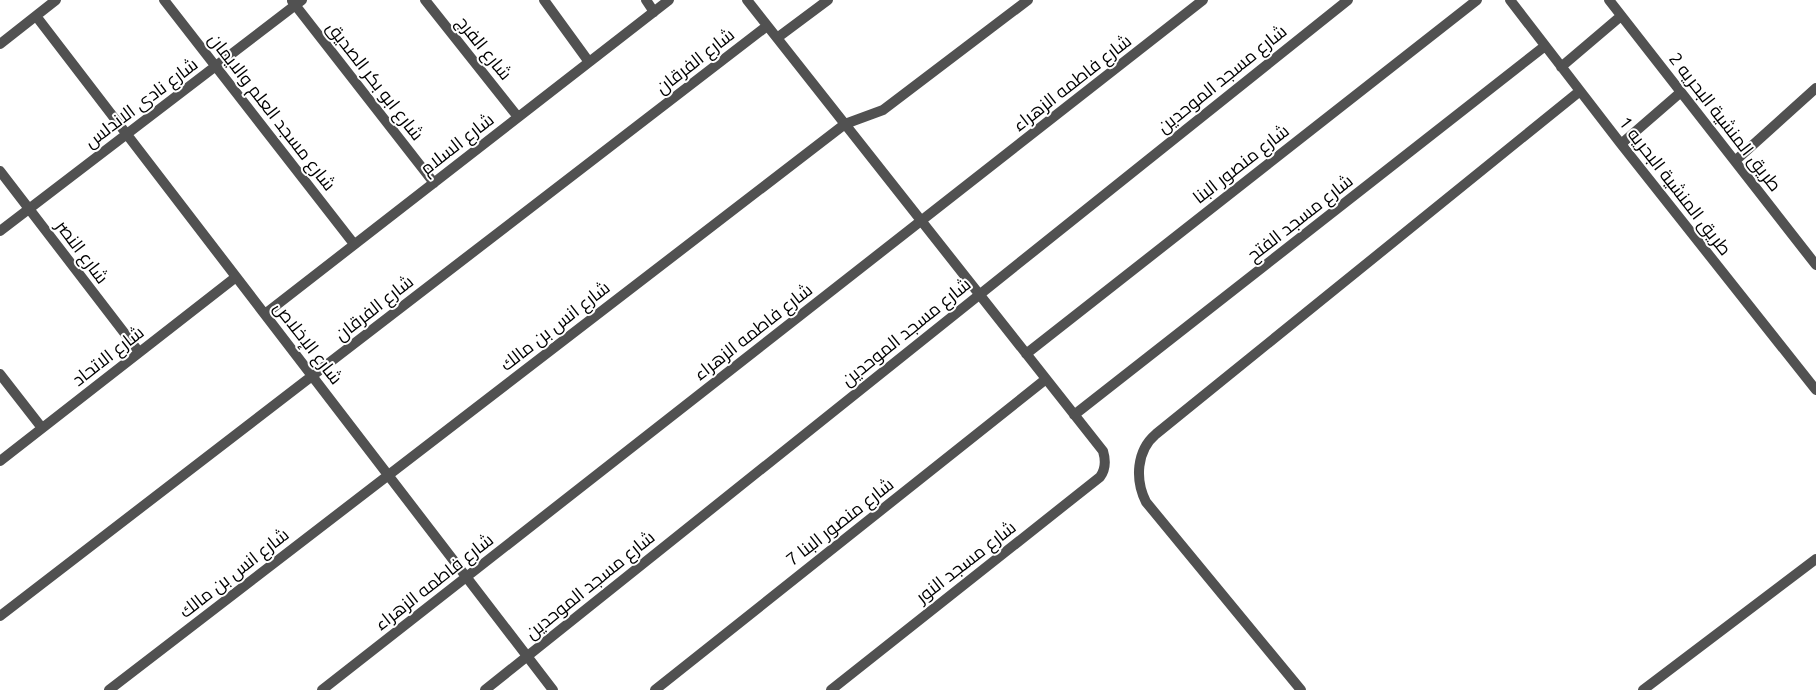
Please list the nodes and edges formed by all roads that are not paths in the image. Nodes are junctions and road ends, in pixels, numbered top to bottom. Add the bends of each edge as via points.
1 (56, 0) edge
2 (164, 0) edge
3 (425, 0) edge
4 (544, 0) edge
5 (646, 0) edge
6 (669, 0) edge
7 (747, 0) edge
8 (828, 0) edge
9 (1028, 0) edge
10 (1204, 0) edge
11 (1348, 0) edge
12 (1476, 0) edge
13 (1510, 0) edge
14 (1609, 0) edge
15 (296, 2) edge
16 (654, 12) junction
17 (36, 16) junction
18 (1621, 16) junction
19 (767, 26) junction
20 (777, 38) junction
21 (0, 44) edge
22 (1545, 46) junction
23 (589, 62) junction
24 (216, 66) junction
25 (1562, 67) junction
26 (1816, 88) edge
27 (1580, 91) junction
28 (1681, 92) junction
29 (518, 117) junction
30 (845, 124) junction
31 (127, 134) junction
32 (1621, 144) junction
33 (1735, 161) junction
34 (0, 171) edge
35 (434, 182) junction
36 (29, 209) junction
37 (921, 221) junction
38 (0, 231) edge
39 (354, 244) junction
40 (1816, 265) edge
41 (236, 277) junction
42 (979, 295) junction
43 (265, 314) junction
44 (139, 352) junction
45 (1026, 354) junction
46 (0, 374) edge
47 (313, 376) junction
48 (1046, 379) junction
49 (1816, 390) edge
50 (1074, 415) junction
51 (42, 428) junction
52 (0, 461) edge
53 (388, 474) junction
54 (1816, 559) edge
55 (466, 577) junction
56 (0, 616) edge
57 (527, 656) junction
58 (109, 690) edge
59 (322, 690) edge
60 (485, 690) edge
61 (553, 690) edge
62 (655, 690) edge
63 (832, 690) edge
64 (1301, 690) edge
65 (1643, 690) edge

1 - 17 street
2 - 24 street, شارع مسجد العلم والايمان
3 - 29 street, شارع الفرج
4 - 23 street
5 - 16 street
6 - 16 street, شارع السلام
7 - 19 street
8 - 20 street
9 - 30 street, شارع انس بن مالك via 882,110
10 - 37 street, شارع فاطمه الزهراء
11 - 42 street, شارع مسجد الموحدين
12 - 45 street, شارع منصور البنا
13 - 22 street, طريق المنشية البحريه 1
14 - 18 street, طريق المنشية البحريه 2
15 - 24 street, شارع نادى الاندلس
15 - 35 street, شارع ابو بكر الصديق
16 - 23 street, شارع السلام
17 - 21 street
17 - 31 street, شارع الإخلاص
18 - 25 street
18 - 28 street, طريق المنشية البحريه 2
19 - 20 street
19 - 47 street, شارع الفرقان
20 - 30 street
22 - 25 street, طريق المنشية البحريه 1
22 - 50 street, شارع مسجد الفتح
23 - 29 street, شارع السلام
24 - 31 street, شارع نادى الاندلس
24 - 39 street, شارع مسجد العلم والايمان
25 - 27 street, طريق المنشية البحريه 1
26 - 33 street
27 - 32 street, طريق المنشية البحريه 1
27 - 64 street via 1148,440 1139,463 1141,492 1146,502
28 - 32 street
28 - 33 street, طريق المنشية البحريه 2
29 - 35 street, شارع السلام
30 - 37 street
30 - 53 street, شارع انس بن مالك
31 - 36 street, شارع نادى الاندلس
31 - 41 street, شارع الإخلاص
32 - 49 street, طريق المنشية البحريه 1
33 - 40 street, طريق المنشية البحريه 2
34 - 36 street, شارع النصر
35 - 39 street, شارع السلام
36 - 38 street, شارع نادى الاندلس
36 - 44 street, شارع النصر
37 - 42 street
37 - 55 street, شارع فاطمه الزهراء
39 - 43 street, شارع السلام
41 - 43 street, شارع الإخلاص
41 - 44 street, شارع الاتحاد
42 - 45 street
42 - 57 street, شارع مسجد الموحدين
43 - 47 street, شارع الإخلاص
44 - 51 street, شارع الاتحاد
45 - 48 street
46 - 51 street
47 - 53 street, شارع الإخلاص
47 - 56 street, شارع الفرقان
48 - 50 street
48 - 62 street, شارع منصور البنا 7
50 - 63 street, شارع مسجد النور via 1103,452 1105,466 1100,477
51 - 52 street, شارع الاتحاد
53 - 55 street, شارع الإخلاص
53 - 58 street, شارع انس بن مالك
54 - 65 street
55 - 57 street, شارع الإخلاص
55 - 59 street, شارع فاطمه الزهراء
57 - 60 street, شارع مسجد الموحدين
57 - 61 street, شارع الإخلاص

